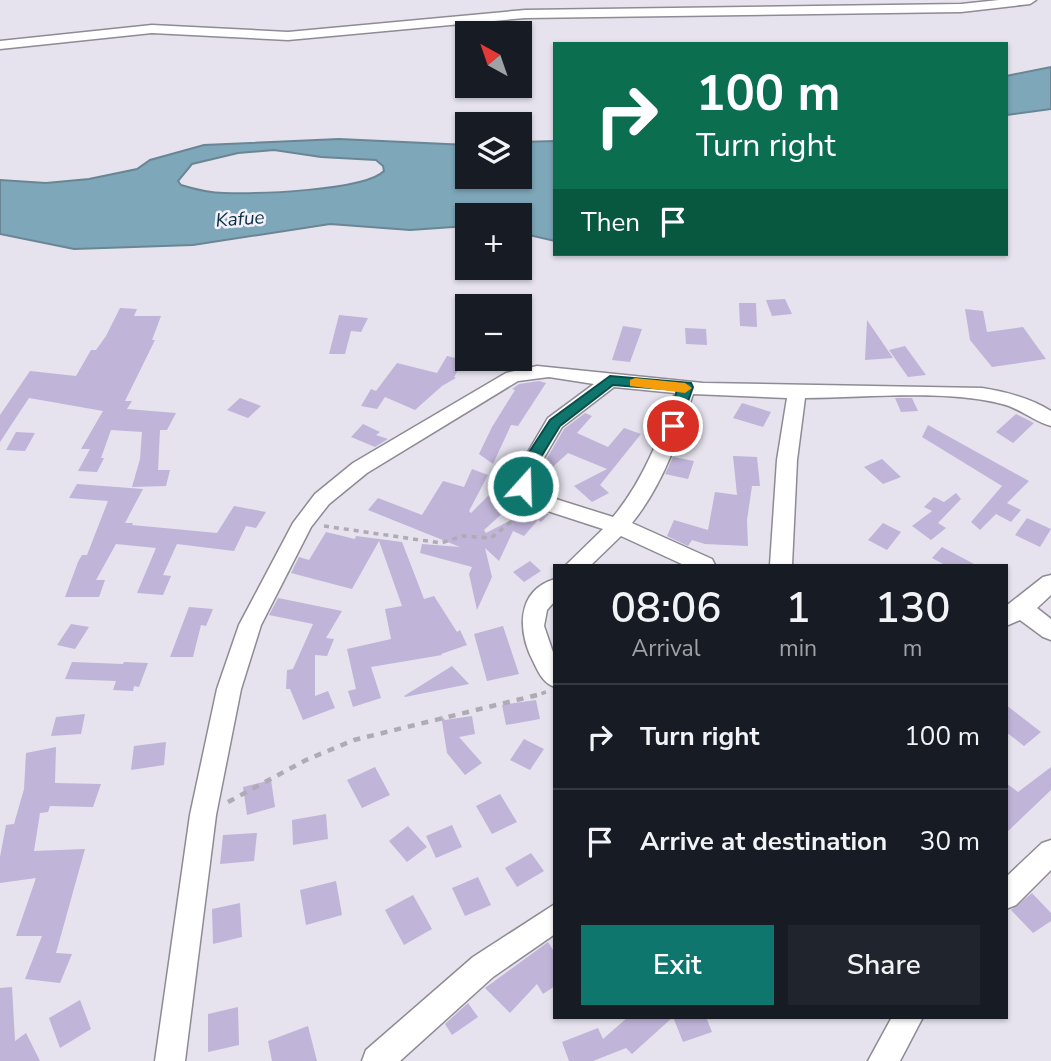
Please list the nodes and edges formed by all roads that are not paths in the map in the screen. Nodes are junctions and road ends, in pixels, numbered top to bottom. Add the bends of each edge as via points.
1 (1030, 0) edge
2 (0, 45) edge
3 (610, 381) junction
4 (686, 387) junction
5 (797, 392) junction
6 (1051, 420) edge
7 (618, 526) junction
8 (578, 564) edge
9 (702, 564) edge
10 (781, 564) edge
11 (1051, 583) edge
12 (553, 589) edge
13 (1014, 612) edge
14 (1051, 631) edge
15 (553, 674) edge
16 (1051, 852) edge
17 (1008, 894) edge
18 (553, 918) edge
19 (907, 1019) edge
20 (170, 1061) edge
21 (377, 1061) edge
22 (883, 1061) edge

1 - 2 street via 961,8 525,14 288,36 135,30
3 - 4 street
3 - 7 street via 555,423 521,481 536,500
3 - 20 street via 547,370 512,377 360,468 303,523 250,625 229,690 203,815
4 - 5 street
4 - 7 street via 649,481
5 - 6 street via 981,394 1018,402
5 - 10 street via 787,460
7 - 8 street
7 - 9 street
11 - 13 street
12 - 15 street via 535,610 533,626 540,652
13 - 14 street
16 - 17 street
18 - 21 street via 483,967
19 - 22 street

